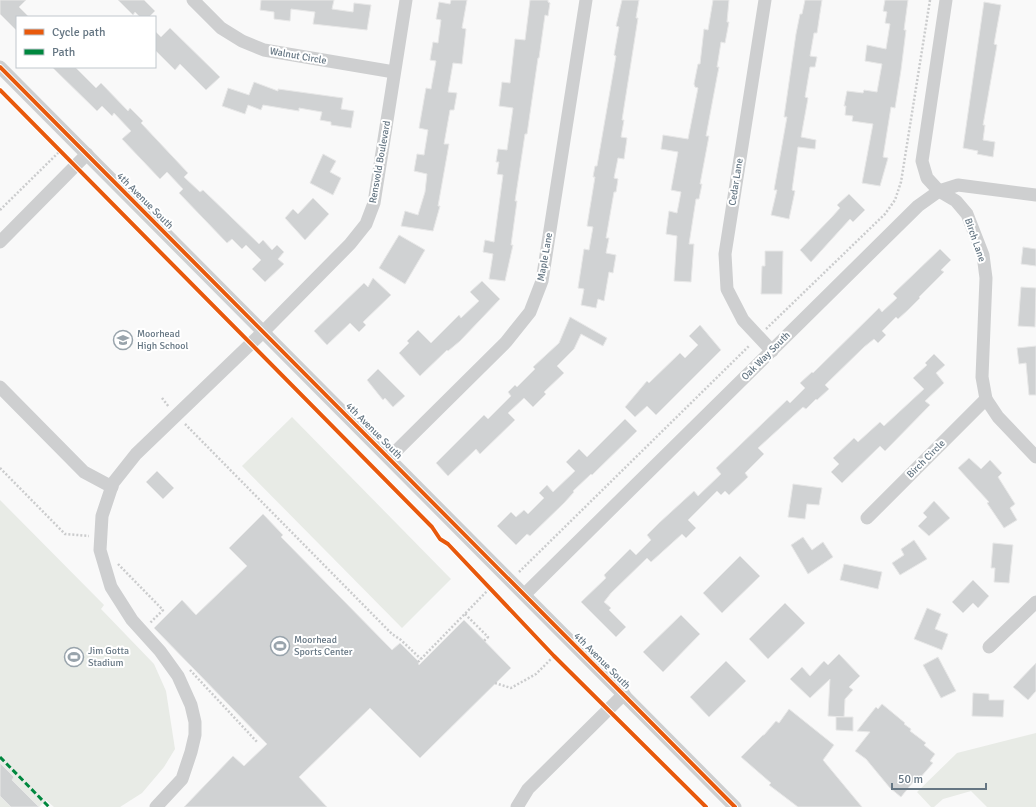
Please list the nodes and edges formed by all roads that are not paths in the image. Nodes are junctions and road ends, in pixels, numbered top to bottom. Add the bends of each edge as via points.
1 (193, 0) edge
2 (406, 0) edge
3 (586, 0) edge
4 (765, 0) edge
5 (946, 0) edge
6 (0, 67) edge
7 (394, 72) junction
8 (87, 154) junction
9 (939, 191) junction
10 (1036, 195) edge
11 (0, 242) edge
12 (264, 332) junction
13 (772, 351) junction
14 (0, 387) edge
15 (986, 399) junction
16 (1036, 457) edge
17 (389, 458) junction
18 (112, 488) junction
19 (867, 518) dead end
20 (525, 594) junction
21 (1036, 602) edge
22 (989, 647) dead end
23 (624, 694) junction
24 (156, 807) edge
25 (517, 807) edge
26 (735, 807) edge

1 - 7 street, Walnut Circle via 222,28 242,41 264,50
2 - 7 street, Rensvold Boulevard
3 - 17 street, Maple Lane via 542,281 530,312 506,342
4 - 13 street, Cedar Lane via 725,254 727,289 742,320
5 - 9 street, Birch Lane via 922,161 928,178
6 - 8 street, 4th Avenue South
7 - 12 street, Rensvold Boulevard via 374,203 366,224 350,244
8 - 11 street
8 - 12 street, 4th Avenue South
9 - 10 street, Oak Way South via 958,185
9 - 13 street, Oak Way South via 918,206
9 - 15 street, Birch Lane via 956,201 967,214 983,255 986,278 982,370
12 - 17 street, 4th Avenue South
12 - 18 street, Rensvold Boulevard via 136,454
13 - 20 street, Oak Way South
14 - 18 street via 84,472
15 - 16 street, Birch Lane via 998,417
15 - 19 street, Birch Circle
17 - 20 street, 4th Avenue South
18 - 24 street, Rensvold Boulevard via 102,516 100,550 111,587 132,620 178,676 191,705 195,722 195,735 182,779
20 - 23 street, 4th Avenue South
21 - 22 street
23 - 25 street via 528,789
23 - 26 street, 4th Avenue South

